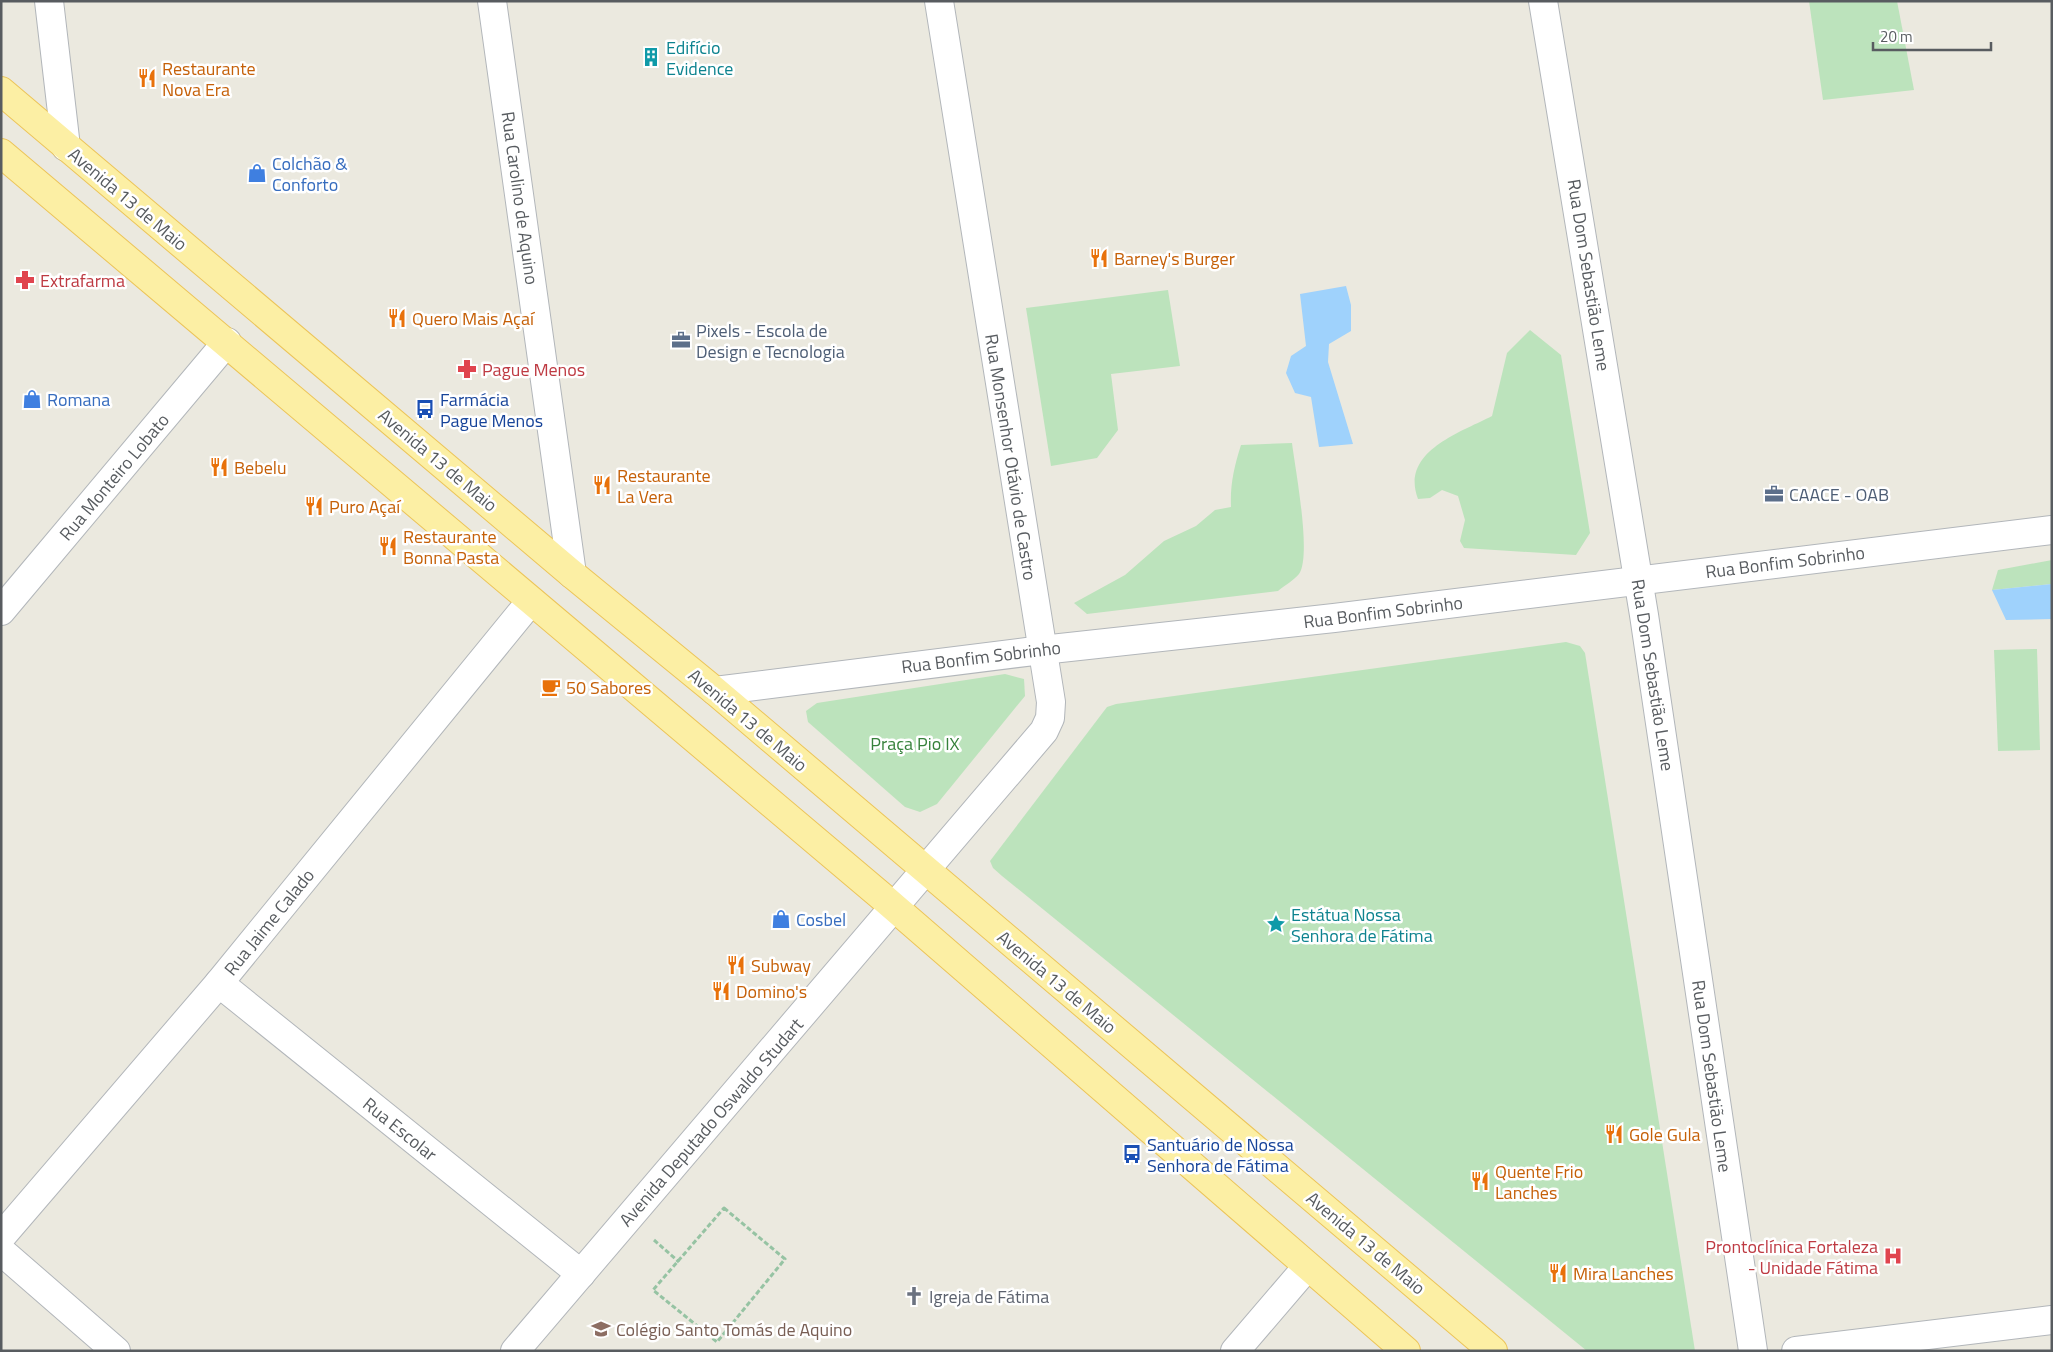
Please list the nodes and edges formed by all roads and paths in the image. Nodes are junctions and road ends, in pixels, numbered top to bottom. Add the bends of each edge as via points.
1 (49, 1) edge
2 (492, 1) edge
3 (939, 1) edge
4 (1544, 1) edge
5 (1, 91) edge
6 (66, 146) junction
7 (1, 153) edge
8 (227, 342) junction
9 (2052, 530) edge
10 (572, 574) junction
11 (1638, 580) junction
12 (531, 602) junction
13 (1, 611) edge
14 (1042, 650) junction
15 (715, 691) junction
16 (924, 870) junction
17 (894, 908) junction
18 (219, 983) junction
19 (1, 1237) edge
20 (651, 1238) dead end
21 (1, 1251) edge
22 (679, 1262) junction
23 (1308, 1267) junction
24 (581, 1274) junction
25 (2052, 1320) edge
26 (116, 1351) edge
27 (515, 1351) edge
28 (1235, 1351) edge
29 (1406, 1351) edge
30 (1493, 1351) edge
31 (1753, 1351) edge
32 (1796, 1351) edge

1 - 6 street
2 - 10 street, Rua Carolino de Aquino
3 - 14 street, Rua Monsenhor Otávio de Castro
4 - 11 street, Rua Dom Sebastião Leme
5 - 6 main road, Avenida 13 de Maio
6 - 10 main road, Avenida 13 de Maio
7 - 8 main road
8 - 12 main road
8 - 13 street, Rua Monteiro Lobato
9 - 11 street, Rua Bonfim Sobrinho
10 - 15 main road, Avenida 13 de Maio
11 - 14 street, Rua Bonfim Sobrinho
11 - 31 street, Rua Dom Sebastião Leme
12 - 17 main road
12 - 18 street, Rua Jaime Calado
14 - 15 street, Rua Bonfim Sobrinho
14 - 16 street, Rua Monsenhor Otávio de Castro via 1051,702 1050,718 1044,731
15 - 16 main road, Avenida 13 de Maio
16 - 17 street, Avenida Deputado Oswaldo Studart
16 - 30 main road, Avenida 13 de Maio
17 - 23 main road
17 - 24 street, Avenida Deputado Oswaldo Studart
18 - 19 street, Rua Jaime Calado
18 - 24 street, Rua Escolar
20 - 22 path
21 - 26 street
22 - 22 path via 724,1208 785,1259 717,1342 653,1290
23 - 28 street
23 - 29 main road
24 - 27 street, Avenida Deputado Oswaldo Studart
25 - 32 street

